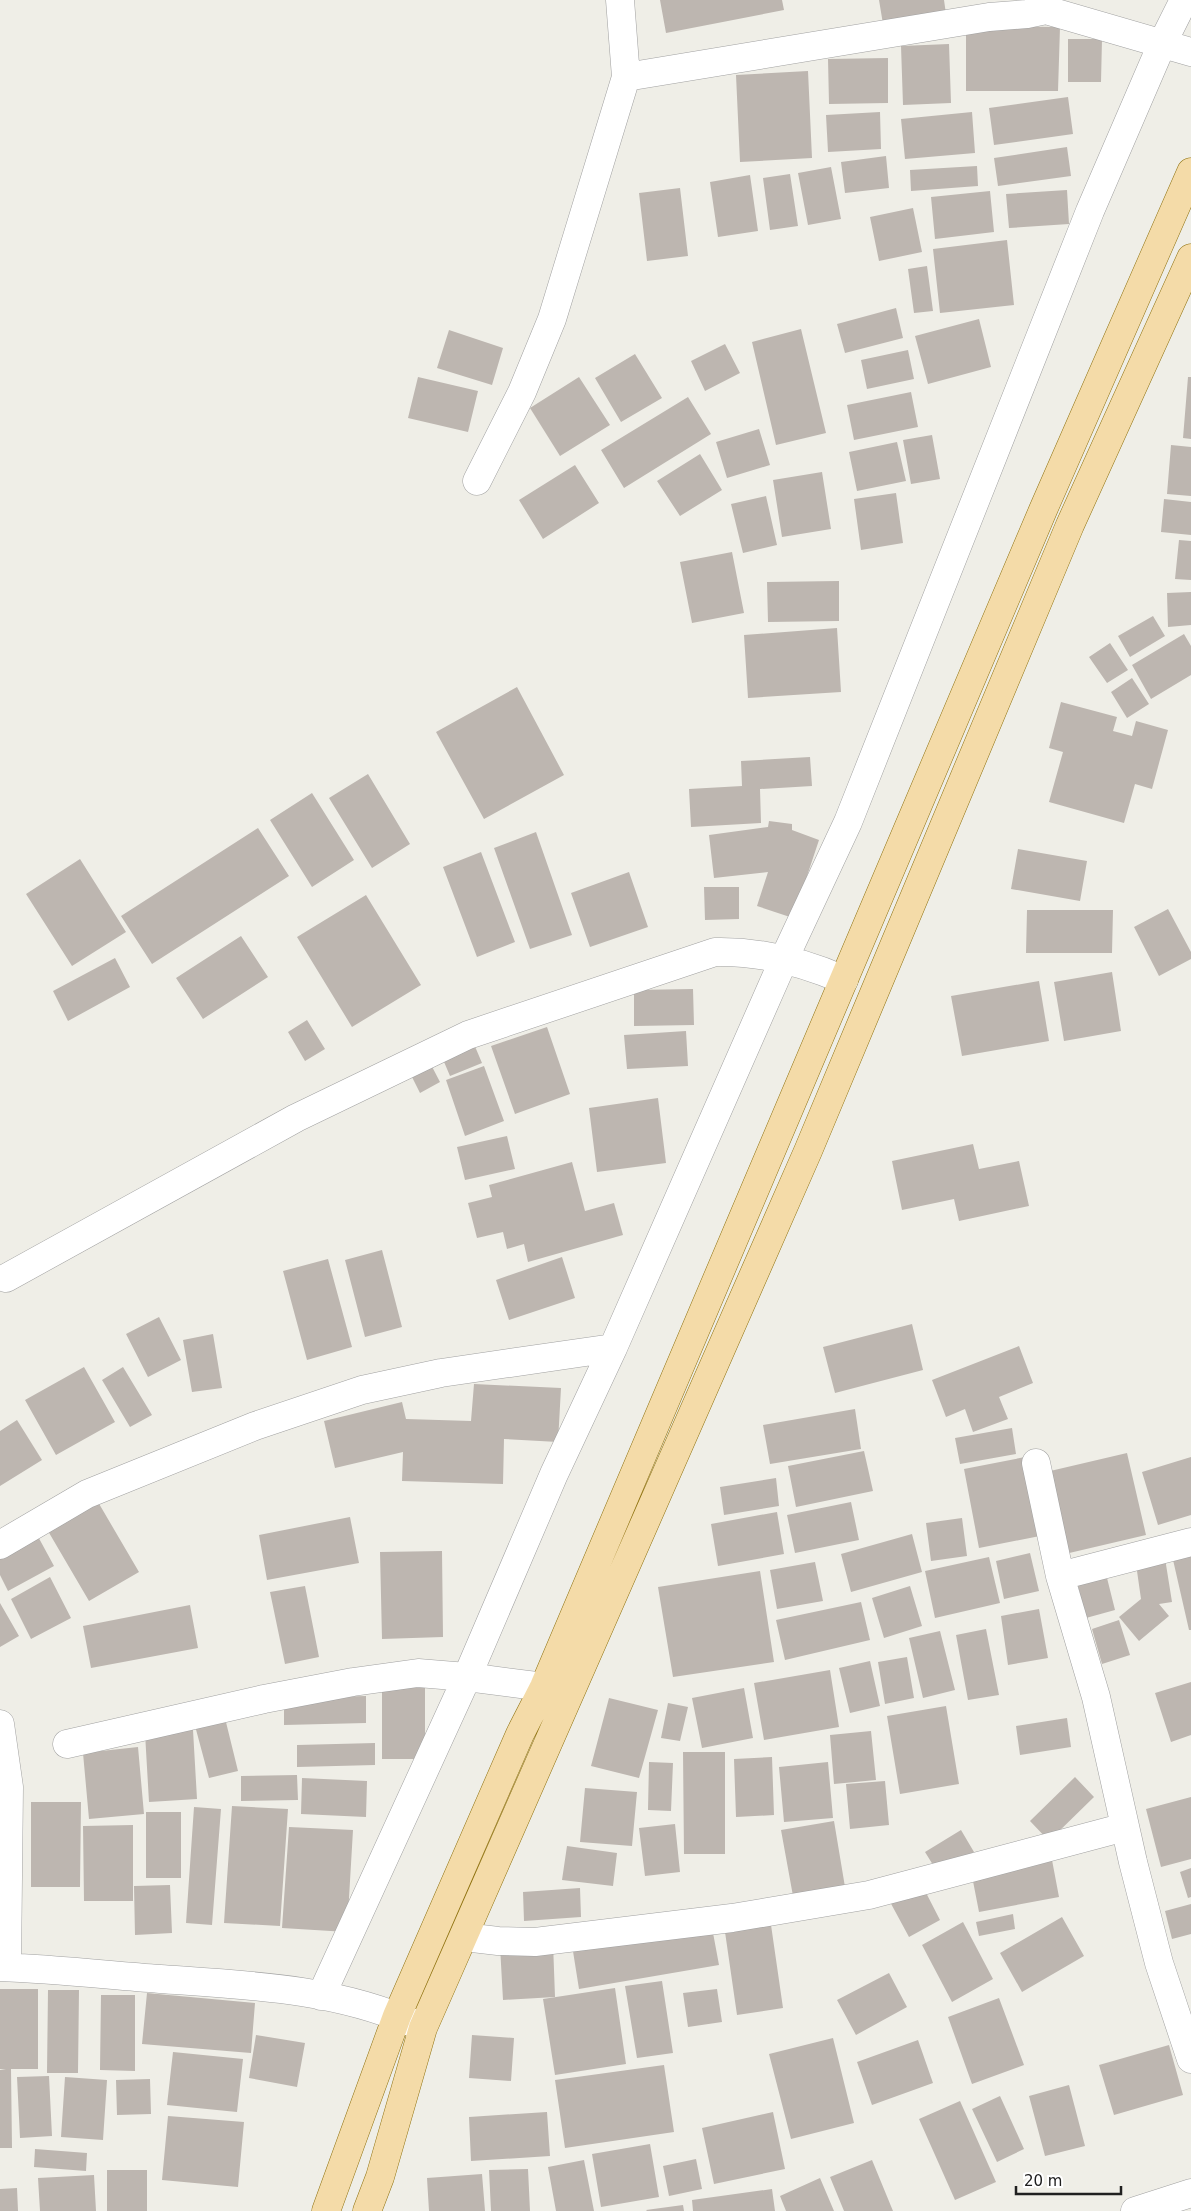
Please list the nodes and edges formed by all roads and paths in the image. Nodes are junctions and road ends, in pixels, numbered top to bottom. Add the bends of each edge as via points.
1 (620, 0) edge
2 (1184, 0) edge
3 (988, 8) edge
4 (1177, 48) edge
5 (626, 77) junction
6 (1191, 172) edge
7 (1191, 258) edge
8 (477, 481) dead end
9 (1043, 510) junction
10 (1070, 525) junction
11 (940, 754) junction
12 (970, 764) junction
13 (789, 961) junction
14 (837, 977) junction
15 (6, 1278) dead end
16 (613, 1348) junction
17 (1036, 1463) dead end
18 (1191, 1542) edge
19 (0, 1545) edge
20 (1060, 1576) junction
21 (587, 1583) junction
22 (614, 1594) junction
23 (477, 1678) junction
24 (544, 1688) junction
25 (0, 1724) edge
26 (67, 1744) dead end
27 (1125, 1826) junction
28 (480, 1939) junction
29 (3, 1967) edge
30 (332, 1998) junction
31 (385, 2013) junction
32 (424, 2028) junction
33 (1191, 2059) edge
34 (1191, 2194) edge
35 (326, 2211) edge
36 (367, 2211) edge
37 (1135, 2211) edge

1 - 5 street
2 - 4 street
3 - 4 street via 1027,14 1046,10
3 - 5 street via 942,26
4 - 13 street via 1087,220 848,822
5 - 8 street via 552,319 522,392
6 - 9 main road
7 - 10 main road
9 - 10 main road
9 - 11 main road
10 - 12 main road
11 - 12 main road
11 - 14 main road
12 - 22 main road via 808,1151
13 - 14 street
13 - 15 street via 736,952 715,952 468,1035 296,1118
13 - 16 street
14 - 21 main road
16 - 19 street via 441,1373 362,1390 255,1426 87,1494
16 - 23 street via 554,1474
17 - 20 street
18 - 20 street
20 - 27 street via 1096,1697
21 - 22 main road
21 - 24 main road
22 - 28 main road
23 - 24 street
23 - 26 street via 418,1673 353,1682 264,1698
23 - 30 street
24 - 31 main road
25 - 29 street via 9,1787
27 - 28 street via 869,1895 732,1918 535,1942
27 - 33 street via 1159,1963
28 - 32 main road
29 - 30 street via 237,1985
30 - 31 street
31 - 32 street
31 - 35 main road
32 - 36 main road
34 - 37 street

